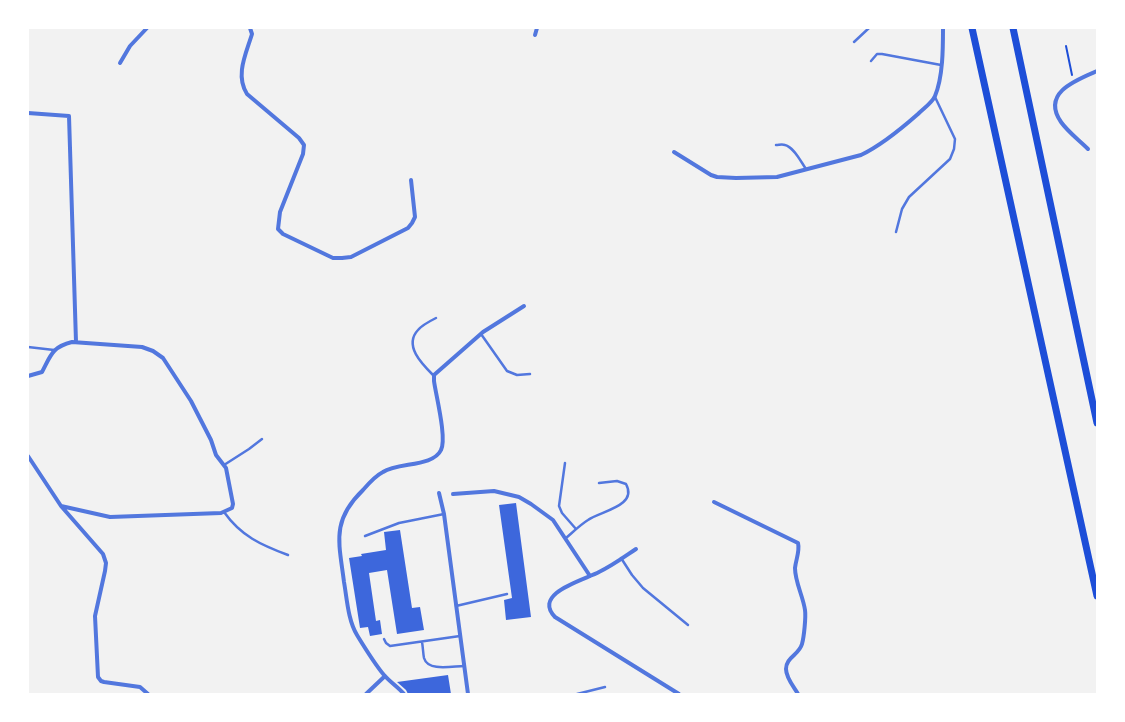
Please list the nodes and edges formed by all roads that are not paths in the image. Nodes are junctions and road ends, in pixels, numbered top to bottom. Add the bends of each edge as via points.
1 (147, 28) edge
2 (250, 28) edge
3 (537, 28) edge
4 (869, 28) edge
5 (943, 28) edge
6 (972, 28) edge
7 (1013, 28) edge
8 (535, 35) dead end
9 (854, 42) dead end
10 (871, 60) dead end
11 (120, 63) dead end
12 (941, 65) junction
13 (1097, 71) edge
14 (935, 97) junction
15 (28, 113) edge
16 (776, 145) dead end
17 (1088, 149) dead end
18 (674, 152) dead end
19 (806, 170) junction
20 (411, 180) dead end
21 (896, 232) dead end
22 (524, 306) dead end
23 (436, 318) dead end
24 (481, 334) junction
25 (76, 342) junction
26 (28, 347) edge
27 (54, 350) junction
28 (530, 374) dead end
29 (28, 376) edge
30 (434, 377) junction
31 (1097, 423) edge
32 (262, 439) dead end
33 (28, 456) edge
34 (565, 463) dead end
35 (224, 465) junction
36 (599, 483) dead end
37 (439, 494) dead end
38 (453, 494) dead end
39 (714, 502) dead end
40 (61, 506) junction
41 (224, 512) junction
42 (444, 514) junction
43 (576, 529) junction
44 (366, 536) dead end
45 (566, 538) junction
46 (636, 549) dead end
47 (288, 555) dead end
48 (621, 558) junction
49 (590, 576) junction
50 (507, 594) dead end
51 (1097, 596) edge
52 (455, 606) junction
53 (688, 625) dead end
54 (460, 636) junction
55 (384, 639) dead end
56 (422, 642) junction
57 (464, 666) junction
58 (384, 676) junction
59 (606, 687) dead end
60 (148, 694) edge
61 (366, 694) edge
62 (404, 694) edge
63 (468, 694) edge
64 (577, 694) edge
65 (679, 694) edge
66 (798, 694) edge

1 - 11 street via 135,40
2 - 20 street via 252,34 241,84 247,94 304,145 303,154 280,212 278,229 283,234 334,258 350,257 408,228 412,223 415,217
3 - 8 street
4 - 9 lane
5 - 12 street
6 - 51 main road
7 - 31 main road
10 - 12 lane via 882,54
12 - 14 street
13 - 17 street via 1064,89 1057,97 1054,107 1062,123
14 - 19 street via 898,131 870,151
14 - 21 lane via 955,139 954,149 950,159 909,197 902,210
15 - 25 street via 69,116
16 - 19 lane via 784,144 792,149
18 - 19 street via 717,177 777,178
22 - 24 street
23 - 30 lane via 419,328 412,339 413,349 418,358
24 - 28 lane via 507,371 517,375
24 - 30 street
25 - 27 street via 61,345
25 - 35 street via 142,347 160,355 191,401 216,455
26 - 27 lane
27 - 29 street via 42,372
30 - 58 street via 444,438 442,449 430,459 391,468 379,474 349,506 340,527 339,542 352,623 356,634
32 - 35 lane
33 - 40 street
34 - 43 lane via 559,506
35 - 41 street via 233,504 232,508
36 - 43 lane via 617,481 626,484 629,494 620,506 593,516
37 - 42 street
38 - 45 street via 494,491 519,497 553,520
39 - 66 street via 798,543 800,548 795,567 805,611 803,643 787,662 786,673
40 - 41 street via 110,517
40 - 60 street via 103,554 106,563 95,616 98,677 104,682 140,687
41 - 47 lane via 238,529 265,546
42 - 44 lane via 399,523
42 - 52 street
43 - 45 lane
45 - 49 street
46 - 48 street
48 - 49 street
48 - 53 lane via 644,588
49 - 65 street via 554,594 549,606 551,612 555,617
50 - 52 lane
52 - 54 street
54 - 56 lane
54 - 57 street
55 - 56 lane via 390,646
56 - 57 lane via 424,659 429,665
57 - 63 street
58 - 61 street
58 - 62 street
59 - 64 lane

